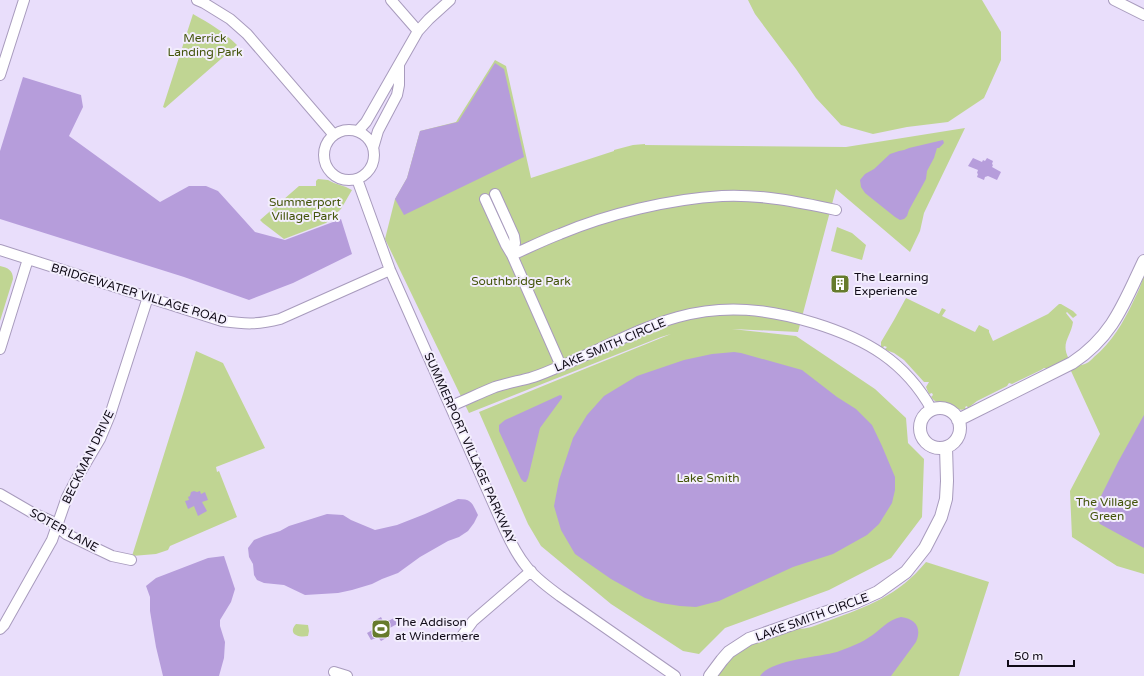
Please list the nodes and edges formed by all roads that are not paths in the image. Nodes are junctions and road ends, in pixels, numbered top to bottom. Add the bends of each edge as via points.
1 (24, 0) edge
2 (197, 0) edge
3 (391, 0) edge
4 (450, 0) edge
5 (1114, 0) edge
6 (1144, 15) edge
7 (418, 31) junction
8 (399, 64) junction
9 (0, 75) edge
10 (358, 131) junction
11 (334, 135) junction
12 (373, 148) junction
13 (357, 179) junction
14 (495, 194) dead end
15 (485, 199) dead end
16 (836, 210) dead end
17 (0, 250) edge
18 (512, 255) junction
19 (28, 260) junction
20 (1144, 262) edge
21 (390, 270) junction
22 (148, 297) junction
23 (0, 348) edge
24 (561, 366) junction
25 (451, 406) junction
26 (932, 410) junction
27 (958, 420) junction
28 (946, 447) junction
29 (0, 494) edge
30 (57, 526) junction
31 (131, 560) dead end
32 (531, 571) junction
33 (0, 629) edge
34 (462, 636) dead end
35 (334, 672) dead end
36 (347, 676) edge
37 (675, 676) edge
38 (710, 676) edge

1 - 9 street
2 - 11 street via 230,19 248,34
3 - 7 street
4 - 7 street
5 - 6 street
7 - 8 street
8 - 10 street via 366,122
8 - 12 street via 398,95 378,131
10 - 11 street via 342,131
10 - 12 street via 368,138
11 - 13 street via 325,149 324,158 327,166 332,173 344,180
12 - 13 street via 372,166 366,174
13 - 21 street, SUMMERPORT VILLAGE PARKWAY
14 - 18 street via 514,236
15 - 18 street
16 - 18 street via 794,201 747,196 672,202 607,217 560,233
17 - 19 street, BRIDGEWATER VILLAGE ROAD
18 - 24 street
19 - 22 street, BRIDGEWATER VILLAGE ROAD
19 - 23 street
20 - 27 street via 1114,322 1089,351 1072,363
21 - 22 street, BRIDGEWATER VILLAGE ROAD via 263,323 241,324 222,321
21 - 25 street, SUMMERPORT VILLAGE PARKWAY
22 - 30 street, BECKMAN DRIVE via 110,415 100,439 67,497
24 - 25 street, LAKE SMITH CIRCLE via 532,378 495,387
24 - 26 street, LAKE SMITH CIRCLE via 678,317 703,311 753,310 800,318 861,340 899,367 926,398
25 - 32 street, SUMMERPORT VILLAGE PARKWAY via 505,530 526,567
26 - 27 street via 938,408 950,411
26 - 28 street via 922,419 920,432 927,443 939,448
27 - 28 street via 957,438
28 - 38 street, LAKE SMITH CIRCLE via 948,481 941,517 925,548 906,572 878,592 856,602 749,639 729,652
29 - 30 street, SOTER LANE
30 - 31 street, SOTER LANE via 66,534 112,556
30 - 33 street, BECKMAN DRIVE via 34,573
32 - 34 street via 473,621
32 - 37 street, SUMMERPORT VILLAGE PARKWAY via 560,596
35 - 36 street

